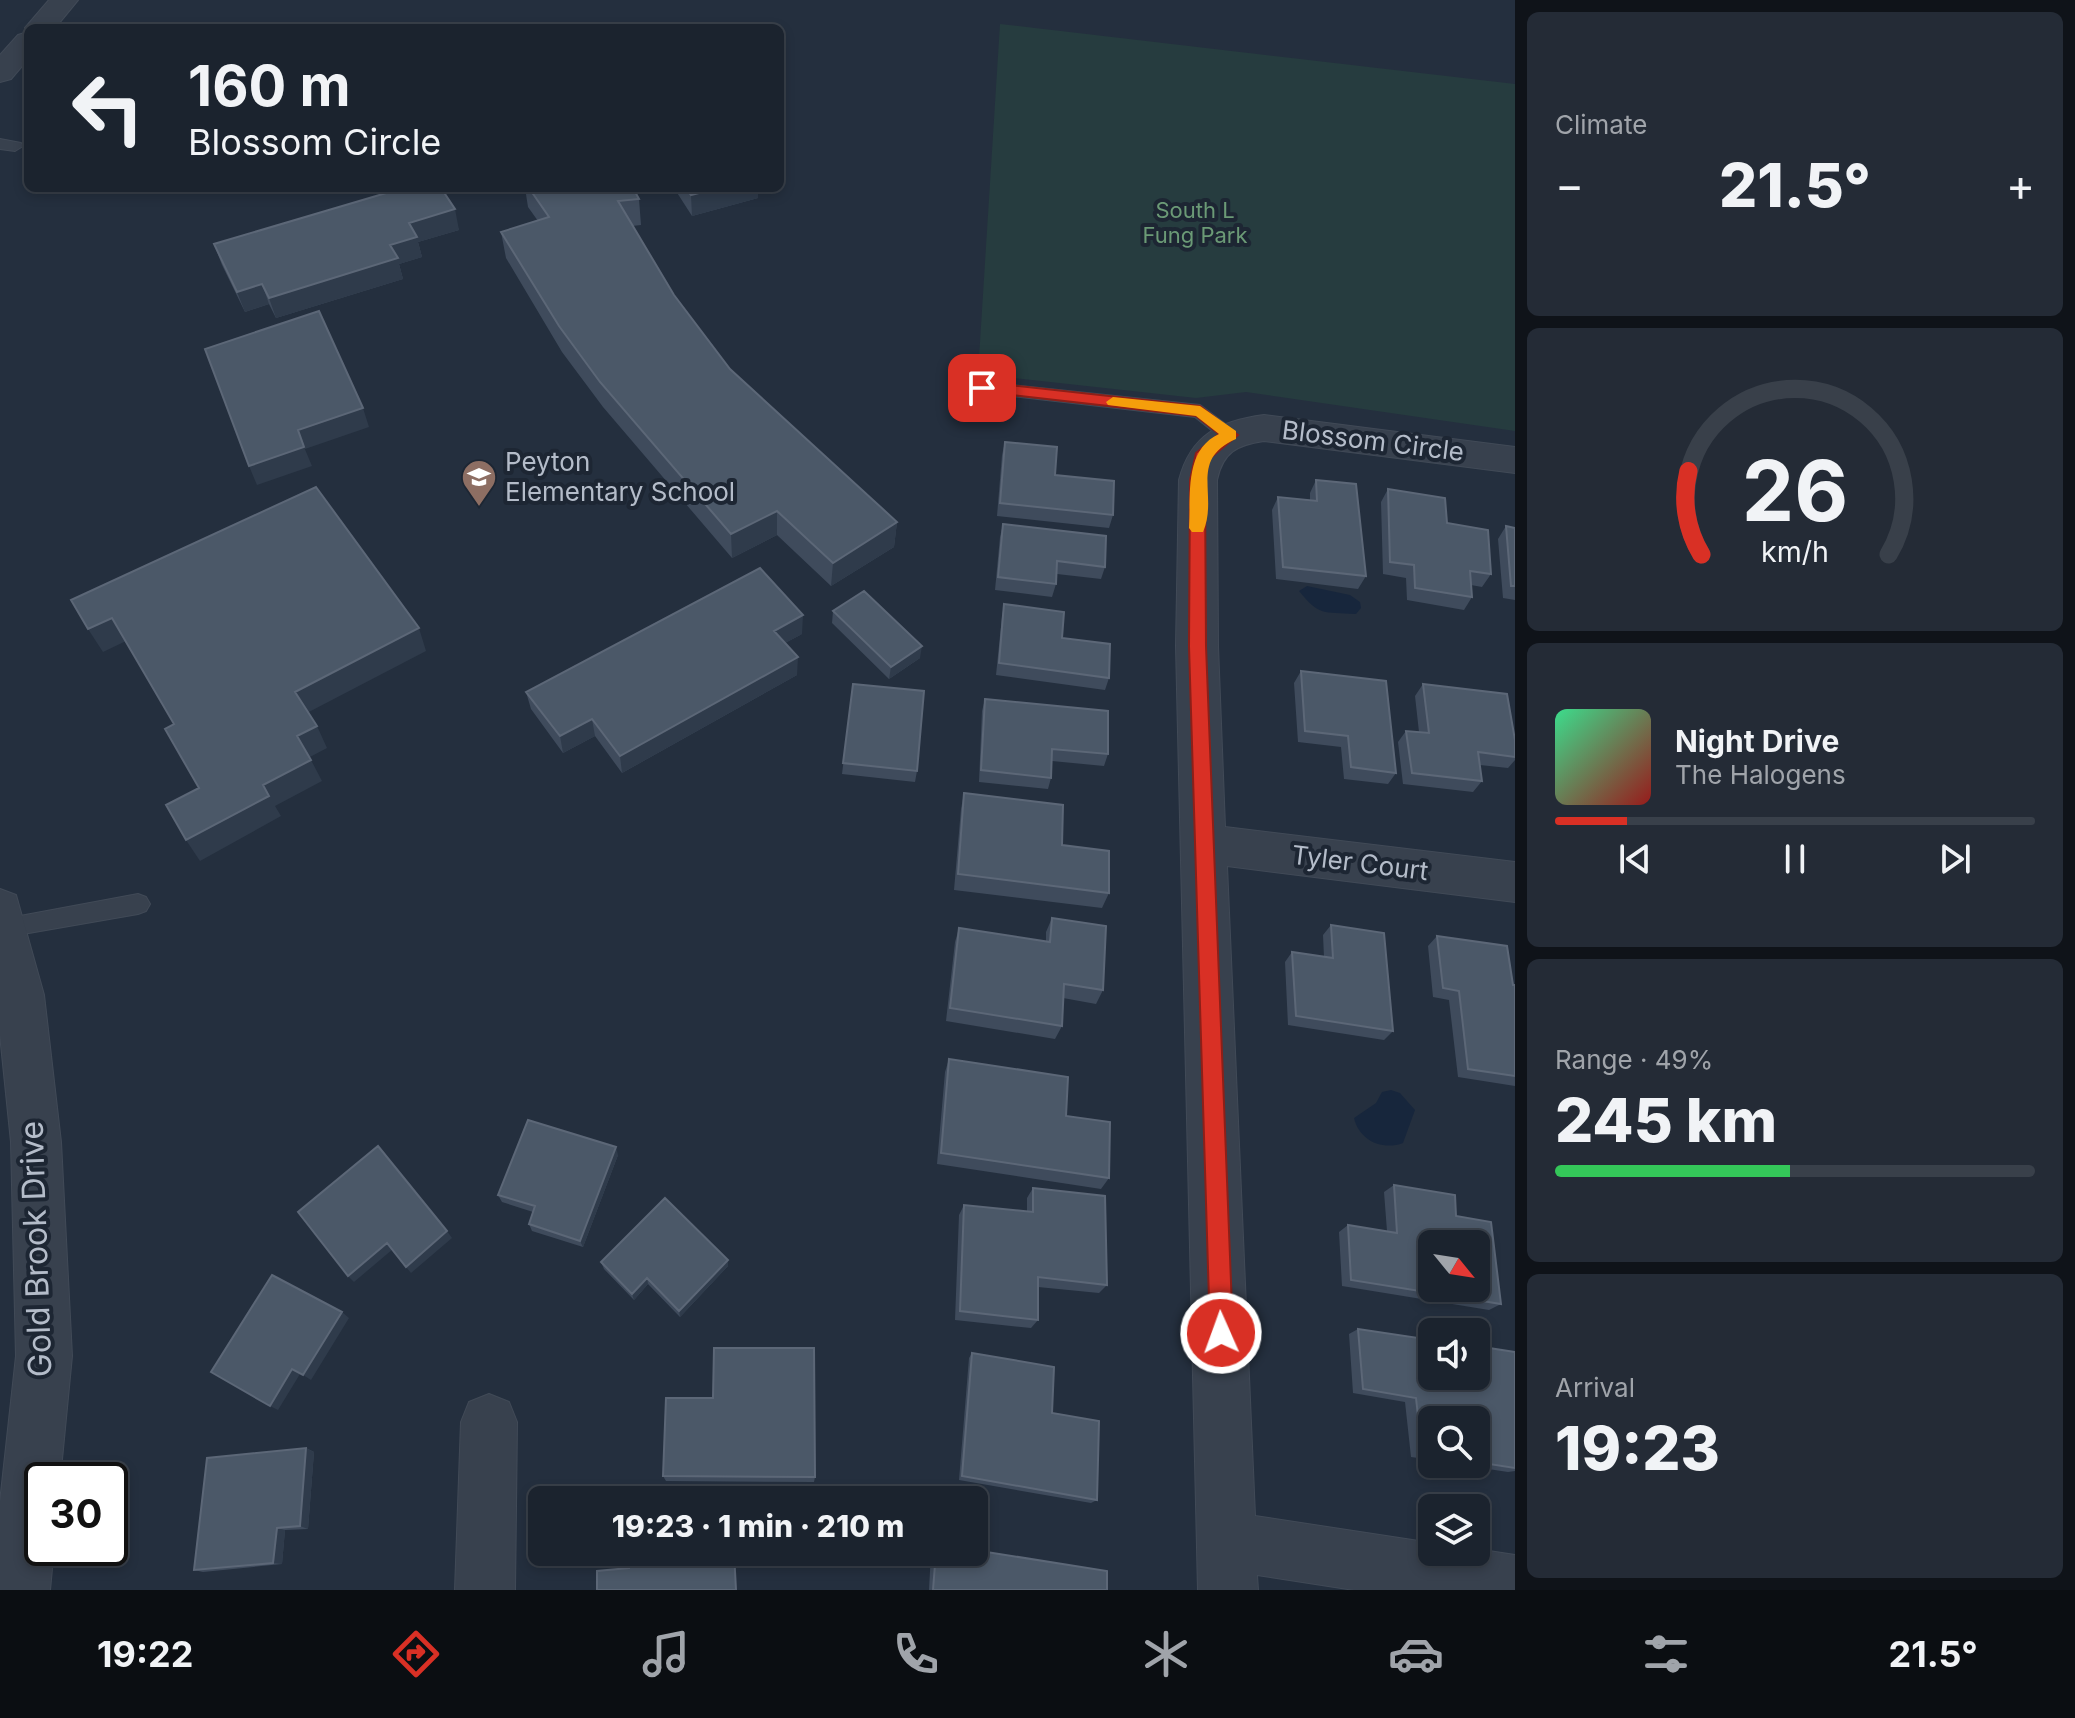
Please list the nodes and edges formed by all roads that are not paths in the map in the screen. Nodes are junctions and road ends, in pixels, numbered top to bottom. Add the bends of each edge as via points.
1 (64, 0) edge
2 (43, 24) edge
3 (24, 46) edge
4 (0, 73) edge
5 (982, 388) dead end
6 (1224, 438) junction
7 (1515, 460) edge
8 (1205, 844) junction
9 (1515, 882) edge
10 (138, 904) dead end
11 (2, 919) edge
12 (489, 1422) dead end
13 (1228, 1565) edge
14 (1515, 1585) edge
15 (20, 1590) edge
16 (485, 1590) edge

1 - 2 street
3 - 4 street
5 - 6 lane via 1200,411
6 - 7 street, Blossom Circle via 1264,428
6 - 8 street via 1201,457 1198,480 1197,646
8 - 9 street, Tyler Court
8 - 13 street
10 - 11 lane
11 - 15 street, Gold Brook Drive via 20,995 36,1142 44,1356
12 - 16 street
13 - 14 street

